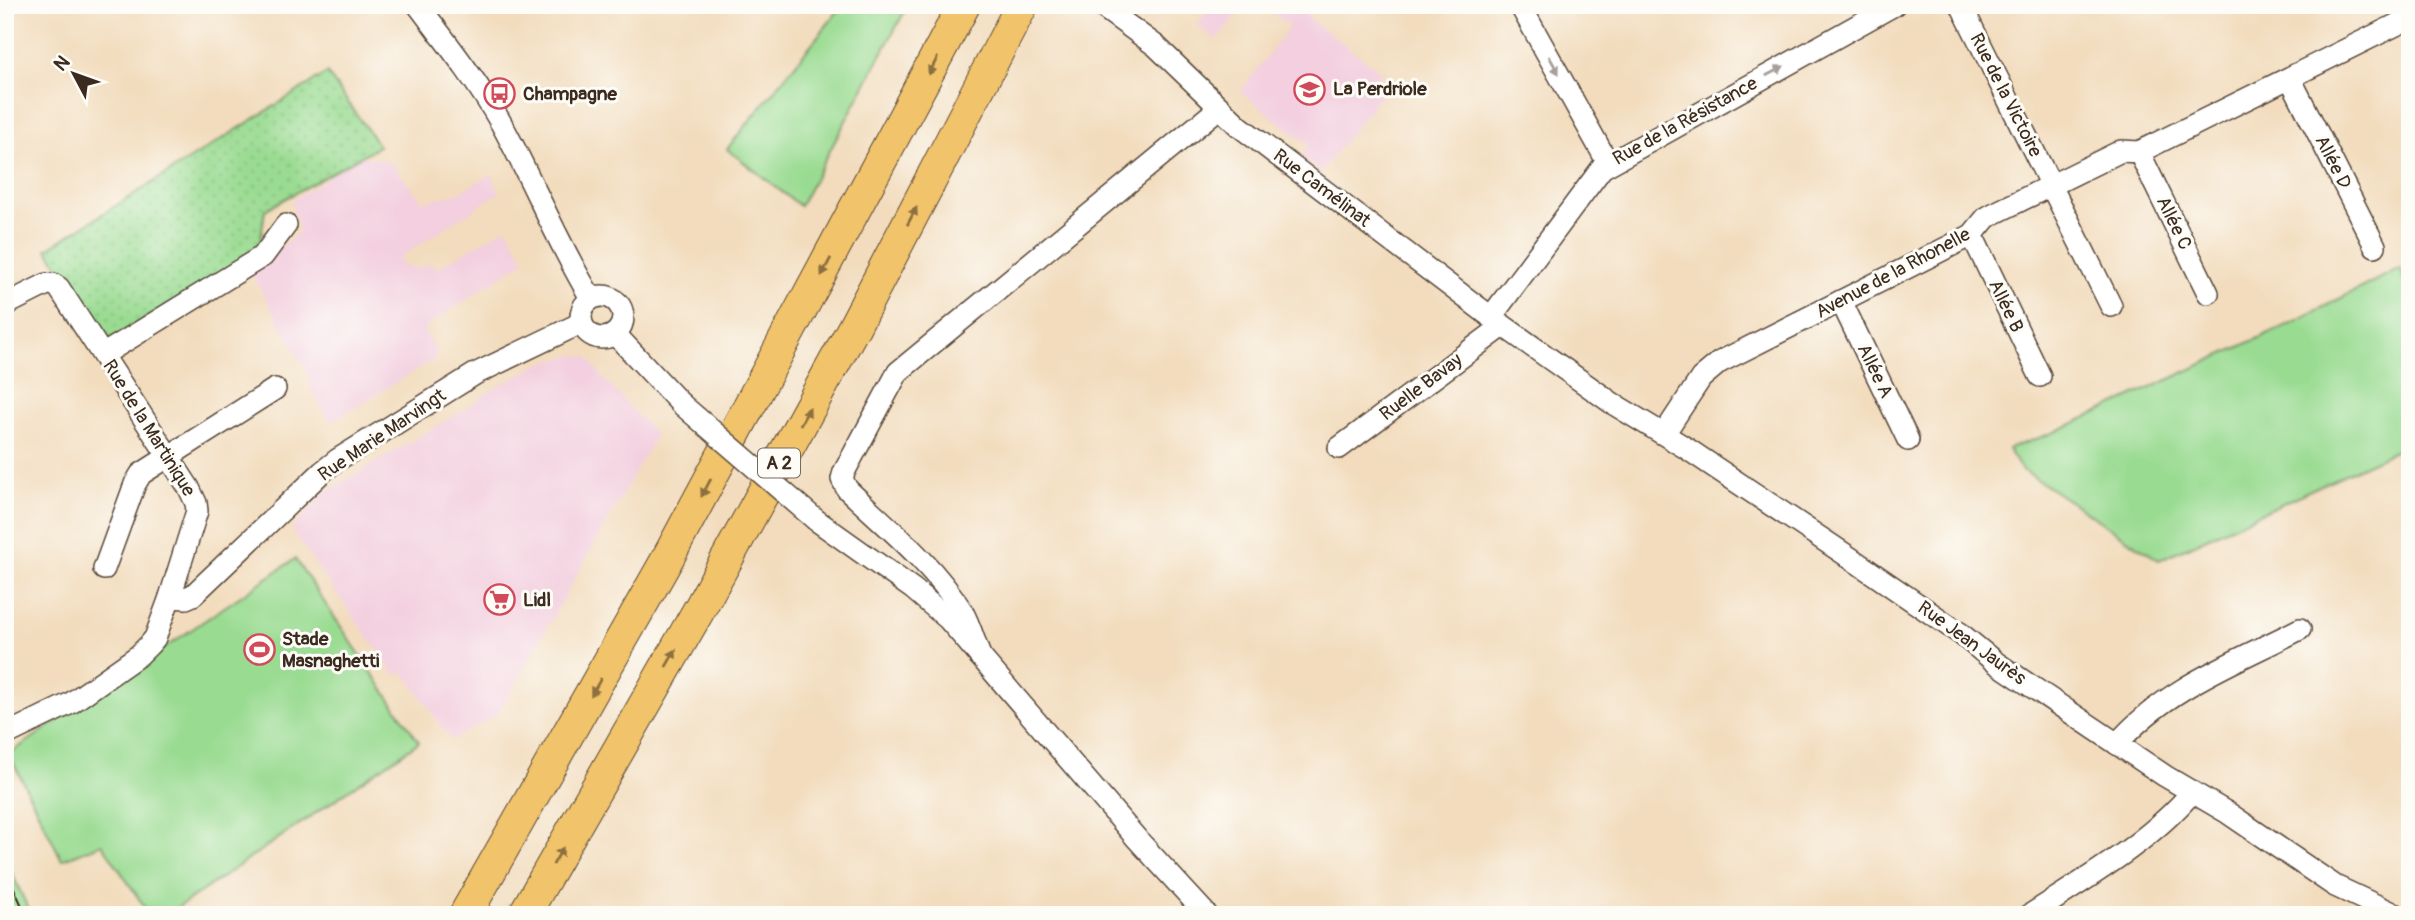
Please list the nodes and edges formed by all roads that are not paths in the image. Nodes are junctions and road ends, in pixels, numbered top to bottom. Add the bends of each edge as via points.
1 (418, 5) edge
2 (964, 5) edge
3 (1022, 5) edge
4 (1100, 5) edge
5 (1520, 5) edge
6 (1895, 5) edge
7 (1961, 5) edge
8 (2410, 18) edge
9 (2290, 78) junction
10 (1219, 108) junction
11 (2139, 152) junction
12 (1608, 163) junction
13 (2051, 185) junction
14 (286, 225) dead end
15 (1972, 235) junction
16 (2375, 246) dead end
17 (2208, 293) dead end
18 (591, 298) junction
19 (1841, 301) junction
20 (5, 305) edge
21 (2111, 306) dead end
22 (1497, 321) junction
23 (582, 323) junction
24 (615, 334) junction
25 (104, 354) junction
26 (1553, 361) joint
27 (2040, 376) dead end
28 (275, 389) dead end
29 (1664, 434) junction
30 (1908, 440) dead end
31 (1339, 448) dead end
32 (169, 456) junction
33 (104, 569) dead end
34 (170, 597) junction
35 (2300, 629) dead end
36 (980, 656) junction
37 (5, 735) edge
38 (2117, 744) junction
39 (2192, 792) junction
40 (465, 914) edge
41 (524, 915) edge
42 (1207, 915) edge
43 (2030, 915) edge
44 (2397, 915) edge

1 - 18 street via 492,108
2 -> 40 highway, A 2 via 683,530
41 -> 3 highway, A 2 via 706,597
4 - 10 street, Rue Camélinat via 1156,46
5 -> 12 street
12 -> 6 street, Rue de la Résistance
7 - 13 street, Rue de la Victoire
8 - 9 street, Avenue de la Rhonelle
9 - 11 street, Avenue de la Rhonelle
9 - 16 street, Allée D
10 - 22 street, Rue Camélinat
10 - 36 street via 898,372 844,472 847,489 915,553 955,602
11 - 13 street, Avenue de la Rhonelle via 2120,151
11 - 17 street, Allée C
12 - 22 street, Rue de la Résistance via 1597,172
13 - 15 street, Avenue de la Rhonelle via 1986,218
13 - 21 street, Rue de la Victoire
14 - 25 street via 263,256
15 - 19 street, Avenue de la Rhonelle
15 - 27 street, Allée B
18 - 23 street via 583,307
18 - 24 street via 604,296 619,303 623,319
19 - 29 street, Avenue de la Rhonelle via 1713,366
19 - 30 street, Allée A
20 - 25 street, Rue de la Martinique via 53,284 65,294
22 - 26 street, Rue Camélinat
22 - 31 street, Ruelle Bavay
23 - 24 street via 595,337
23 - 34 street, Rue Marie Marvingt via 475,374 338,460 193,595
24 - 36 street, bridge via 680,403 816,520 925,598
25 - 32 street, Rue de la Martinique
26 - 29 street, Rue Jean Jaurès
28 - 32 street
29 - 38 street, Rue Jean Jaurès
32 - 33 street via 137,478
32 - 34 street, Rue de la Martinique via 197,511
34 - 37 street, Rue de la Martinique via 155,638 139,656 61,709
35 - 38 street via 2185,687 2143,717
36 - 42 street
38 - 39 street, Rue Jean Jaurès
39 - 43 street via 2156,828
39 - 44 street, Rue Jean Jaurès via 2335,886

